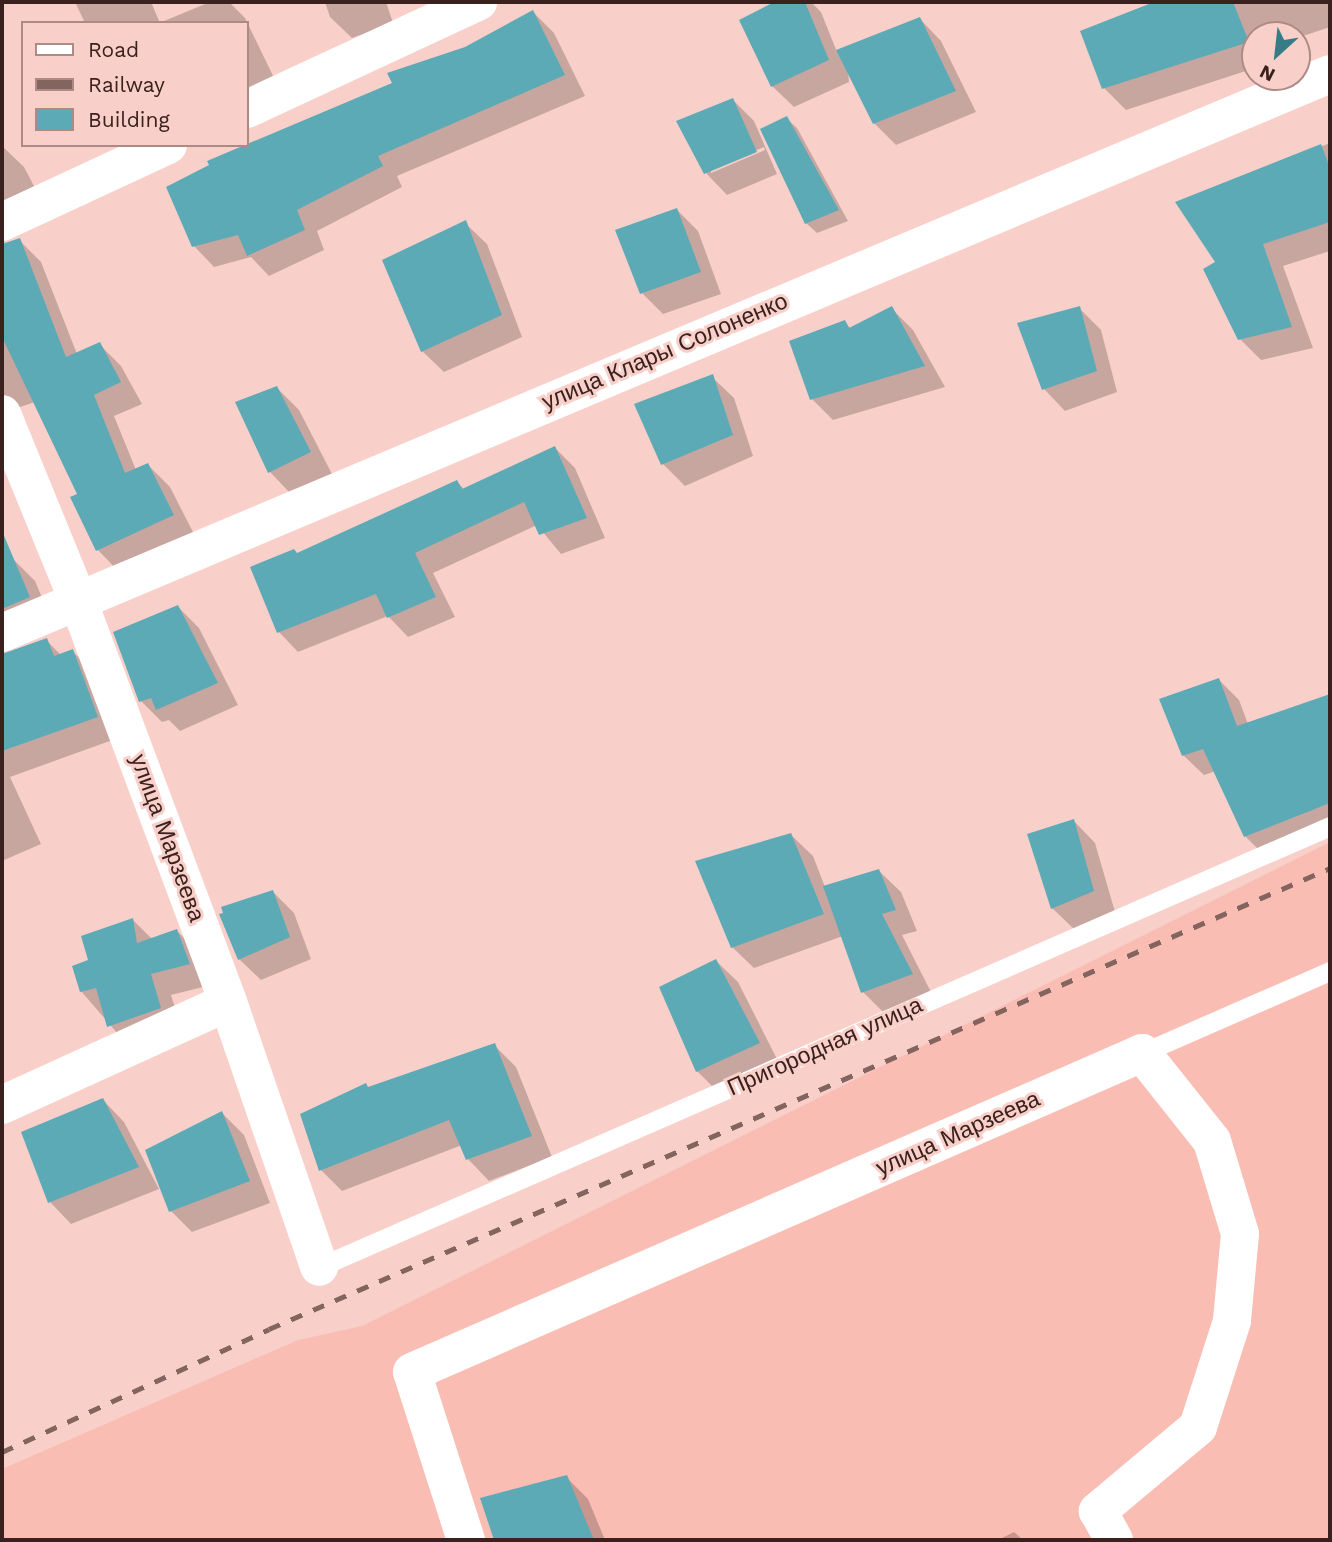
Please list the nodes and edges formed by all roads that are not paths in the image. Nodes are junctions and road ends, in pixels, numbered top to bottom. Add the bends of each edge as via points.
1 (478, 2) edge
2 (1330, 74) edge
3 (248, 109) edge
4 (164, 147) edge
5 (2, 222) edge
6 (2, 414) edge
7 (78, 598) junction
8 (2, 633) edge
9 (1330, 826) edge
10 (1330, 971) edge
11 (228, 1002) junction
12 (1142, 1053) junction
13 (2, 1105) edge
14 (319, 1267) joint
15 (466, 1540) edge
16 (1114, 1540) edge

1 - 3 street
2 - 7 street, улица Клары Солоненко
4 - 5 street
6 - 7 street, улица Марзеева
7 - 8 street, улица Клары Солоненко
7 - 11 street, улица Марзеева
9 - 14 lane, Пригородная улица
10 - 12 lane
11 - 13 street
11 - 14 street, улица Марзеева
12 - 15 street, улица Марзеева via 412,1372
12 - 16 street via 1212,1141 1240,1234 1232,1321 1198,1427 1098,1511

